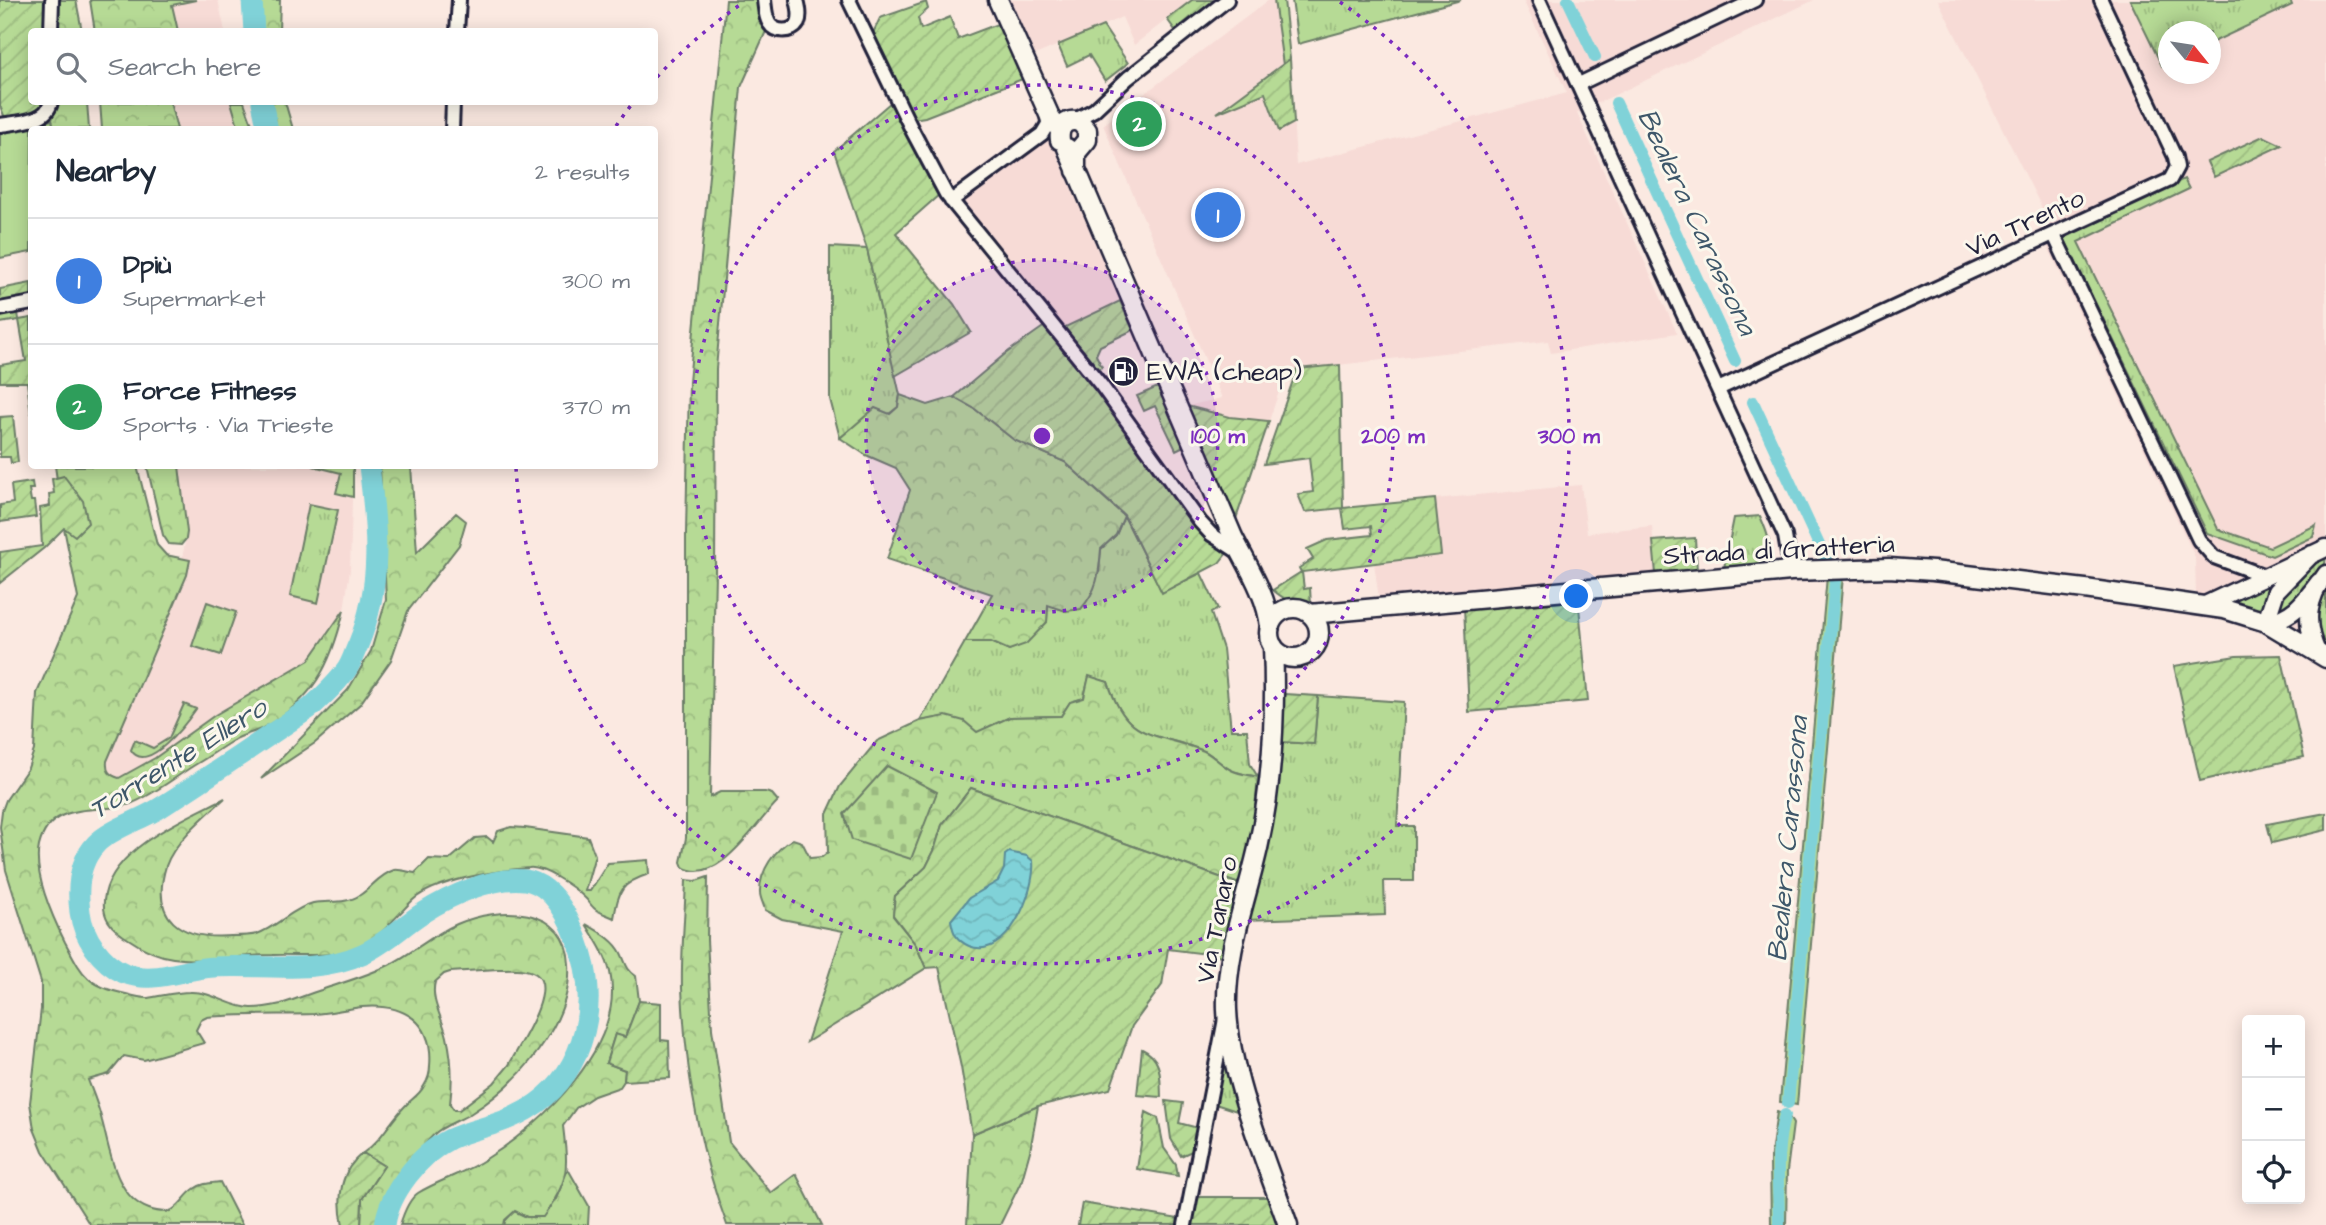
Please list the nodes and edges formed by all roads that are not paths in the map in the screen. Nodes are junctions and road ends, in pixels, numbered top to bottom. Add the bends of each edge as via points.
1 (52, 0) edge
2 (458, 0) edge
3 (764, 0) edge
4 (797, 0) edge
5 (849, 0) edge
6 (998, 0) edge
7 (1227, 0) edge
8 (1539, 0) edge
9 (1755, 0) edge
10 (2101, 0) edge
11 (51, 28) edge
12 (457, 28) edge
13 (1579, 84) junction
14 (50, 105) edge
15 (453, 105) edge
16 (1065, 121) junction
17 (0, 125) edge
18 (452, 126) edge
19 (1073, 148) junction
20 (951, 201) junction
21 (2054, 235) junction
22 (28, 304) edge
23 (0, 309) edge
24 (1718, 389) junction
25 (2319, 551) edge
26 (1241, 553) junction
27 (1791, 570) junction
28 (2265, 576) junction
29 (2323, 578) edge
30 (1255, 581) junction
31 (2205, 605) junction
32 (1289, 610) junction
33 (1347, 610) junction
34 (1310, 614) junction
35 (2266, 622) junction
36 (1270, 627) junction
37 (1319, 630) junction
38 (1273, 646) junction
39 (2321, 655) edge
40 (1297, 658) junction
41 (1275, 701) junction
42 (1227, 1009) junction
43 (1185, 1225) edge
44 (1288, 1225) edge

1 - 11 street
2 - 12 street
3 - 4 street via 769,23 782,30 797,23
5 - 20 street
6 - 16 main road
7 - 16 street via 1094,110
8 - 13 street
9 - 13 street
10 - 21 street, Via Trento via 2176,167 2167,182
13 - 24 street
14 - 17 street via 43,116
15 - 18 street
16 - 19 main road via 1059,137
16 - 19 main road via 1087,140
16 - 20 street via 1048,124 1042,134
19 - 26 main road via 1077,174
20 - 26 street via 1107,392 1200,522
21 - 24 street, Via Trento
21 - 28 street via 2199,540 2214,557
22 - 23 street
24 - 27 street via 1787,541
25 - 28 street
25 - 35 street via 2276,591
26 - 30 main road
27 - 31 main road, Strada di Gratteria via 1933,571
27 - 33 main road, Strada di Gratteria
28 - 31 street
29 - 35 street via 2295,611
29 - 39 street via 2311,602 2308,624
30 - 32 main road
30 - 36 main road
31 - 35 main road, Strada di Gratteria
32 - 34 main road
32 - 36 main road
33 - 34 main road, Strada di Gratteria
33 - 37 main road
34 - 37 main road
35 - 39 main road, Strada di Gratteria
36 - 38 main road
37 - 40 main road via 1314,649
38 - 40 main road via 1288,658
38 - 41 main road, Via Tanaro
40 - 41 main road, Via Tanaro via 1281,681
41 - 42 main road, Via Tanaro via 1264,811 1233,946
42 - 43 street
42 - 44 main road, Via Tanaro via 1242,1085

